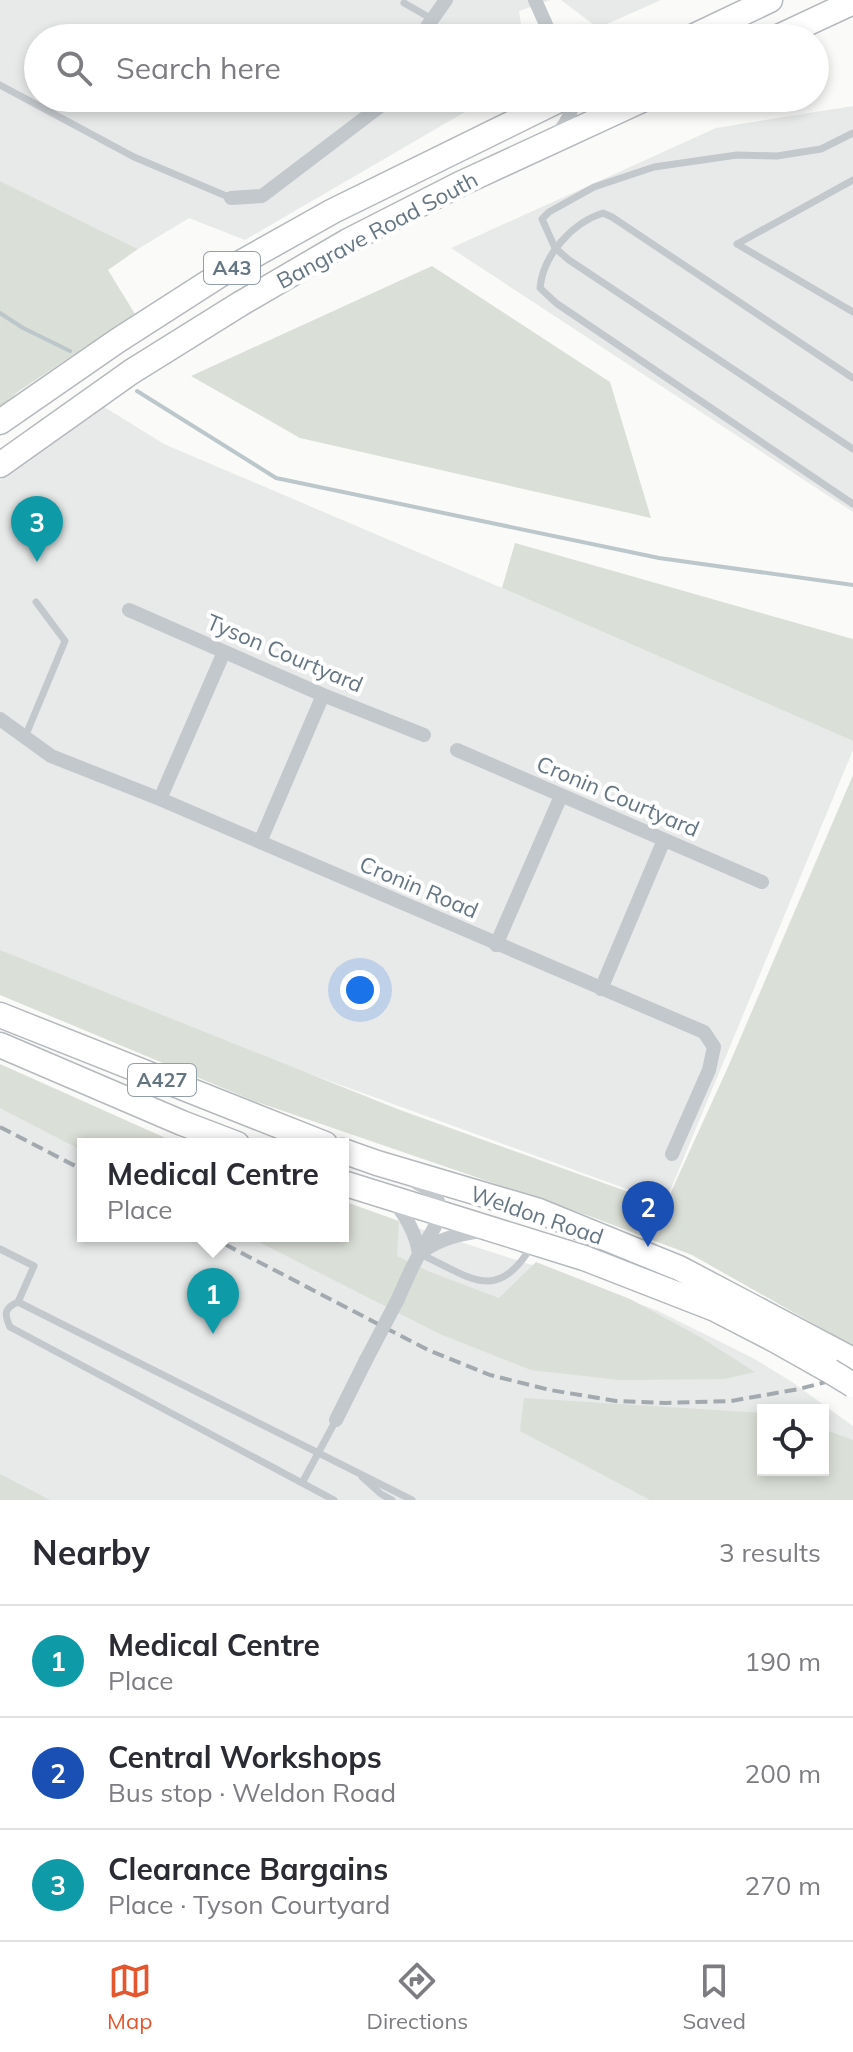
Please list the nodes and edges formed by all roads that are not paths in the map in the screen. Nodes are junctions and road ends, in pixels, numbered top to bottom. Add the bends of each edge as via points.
1 (446, 0) edge
2 (535, 0) edge
3 (770, 0) edge
4 (853, 2) edge
5 (404, 3) dead end
6 (432, 19) junction
7 (429, 24) edge
8 (546, 24) edge
9 (719, 24) edge
10 (806, 24) edge
11 (0, 85) edge
12 (24, 98) edge
13 (50, 112) edge
14 (373, 112) edge
15 (533, 112) edge
16 (572, 112) edge
17 (616, 112) edge
18 (853, 133) edge
19 (544, 145) junction
20 (853, 180) edge
21 (231, 198) joint
22 (555, 248) junction
23 (853, 312) edge
24 (853, 378) edge
25 (0, 422) edge
26 (853, 449) edge
27 (0, 465) edge
28 (853, 504) edge
29 (36, 602) dead end
30 (129, 610) dead end
31 (224, 652) junction
32 (323, 695) junction
33 (0, 719) edge
34 (424, 735) dead end
35 (25, 737) junction
36 (457, 750) dead end
37 (561, 796) junction
38 (160, 799) junction
39 (664, 840) junction
40 (260, 842) junction
41 (762, 882) dead end
42 (496, 945) junction
43 (601, 989) junction
44 (0, 1015) edge
45 (0, 1045) edge
46 (221, 1138) edge
47 (310, 1138) edge
48 (349, 1153) edge
49 (672, 1154) dead end
50 (377, 1163) junction
51 (349, 1185) edge
52 (393, 1199) junction
53 (440, 1214) junction
54 (491, 1230) junction
55 (534, 1242) junction
56 (0, 1249) edge
57 (419, 1254) junction
58 (18, 1302) junction
59 (10, 1327) junction
60 (0, 1332) edge
61 (853, 1360) edge
62 (853, 1385) edge
63 (336, 1420) joint
64 (319, 1452) junction
65 (357, 1471) junction
66 (302, 1483) junction
67 (334, 1500) edge
68 (392, 1500) edge
69 (412, 1500) edge

1 - 6 street
2 - 8 street
3 - 9 highway
4 - 10 highway
5 - 6 lane
6 - 7 street
11 - 12 lane
13 - 21 lane via 134,157
14 - 21 street via 262,196
15 - 25 highway, Bangrave Road South / A43 via 333,211 226,271
16 - 19 street via 564,128
17 - 19 highway, Bangrave Road South / A43
18 - 22 lane via 821,149 654,167 594,187 542,219
19 - 27 highway, Bangrave Road South / A43 via 348,241 240,304 131,372
20 - 23 lane via 737,244
22 - 24 lane via 603,213
22 - 26 lane
22 - 28 lane via 540,288 556,303
29 - 35 lane via 65,641
30 - 31 street, Tyson Courtyard
31 - 32 street, Tyson Courtyard
31 - 38 street
32 - 34 street, Tyson Courtyard
32 - 40 street
33 - 35 street, Cronin Road
35 - 38 street, Cronin Road via 51,756
36 - 37 street, Cronin Courtyard
37 - 39 street, Cronin Courtyard
37 - 42 street
38 - 40 street, Cronin Road
39 - 41 street, Cronin Courtyard
39 - 43 street
40 - 42 street, Cronin Road
42 - 43 street, Cronin Road
43 - 49 street, Cronin Road via 704,1032 714,1047
44 - 47 highway, A427
45 - 46 highway, A427
48 - 50 highway, Weldon Road
50 - 53 street via 429,1189
50 - 61 highway, Weldon Road via 539,1211 679,1268
51 - 52 highway, Weldon Road
52 - 53 highway, Weldon Road
52 - 57 street via 406,1216
53 - 54 highway, Weldon Road
53 - 57 street
54 - 55 highway, Weldon Road
54 - 57 street via 441,1240
55 - 57 lane via 509,1276 488,1282
55 - 62 highway, Weldon Road, bridge via 715,1309
56 - 58 lane via 34,1266
57 - 63 street, bridge
58 - 59 lane via 6,1310
58 - 64 lane
59 - 60 lane
59 - 66 lane
63 - 64 lane
64 - 65 lane
64 - 66 lane
65 - 68 lane
65 - 69 lane
66 - 67 lane

